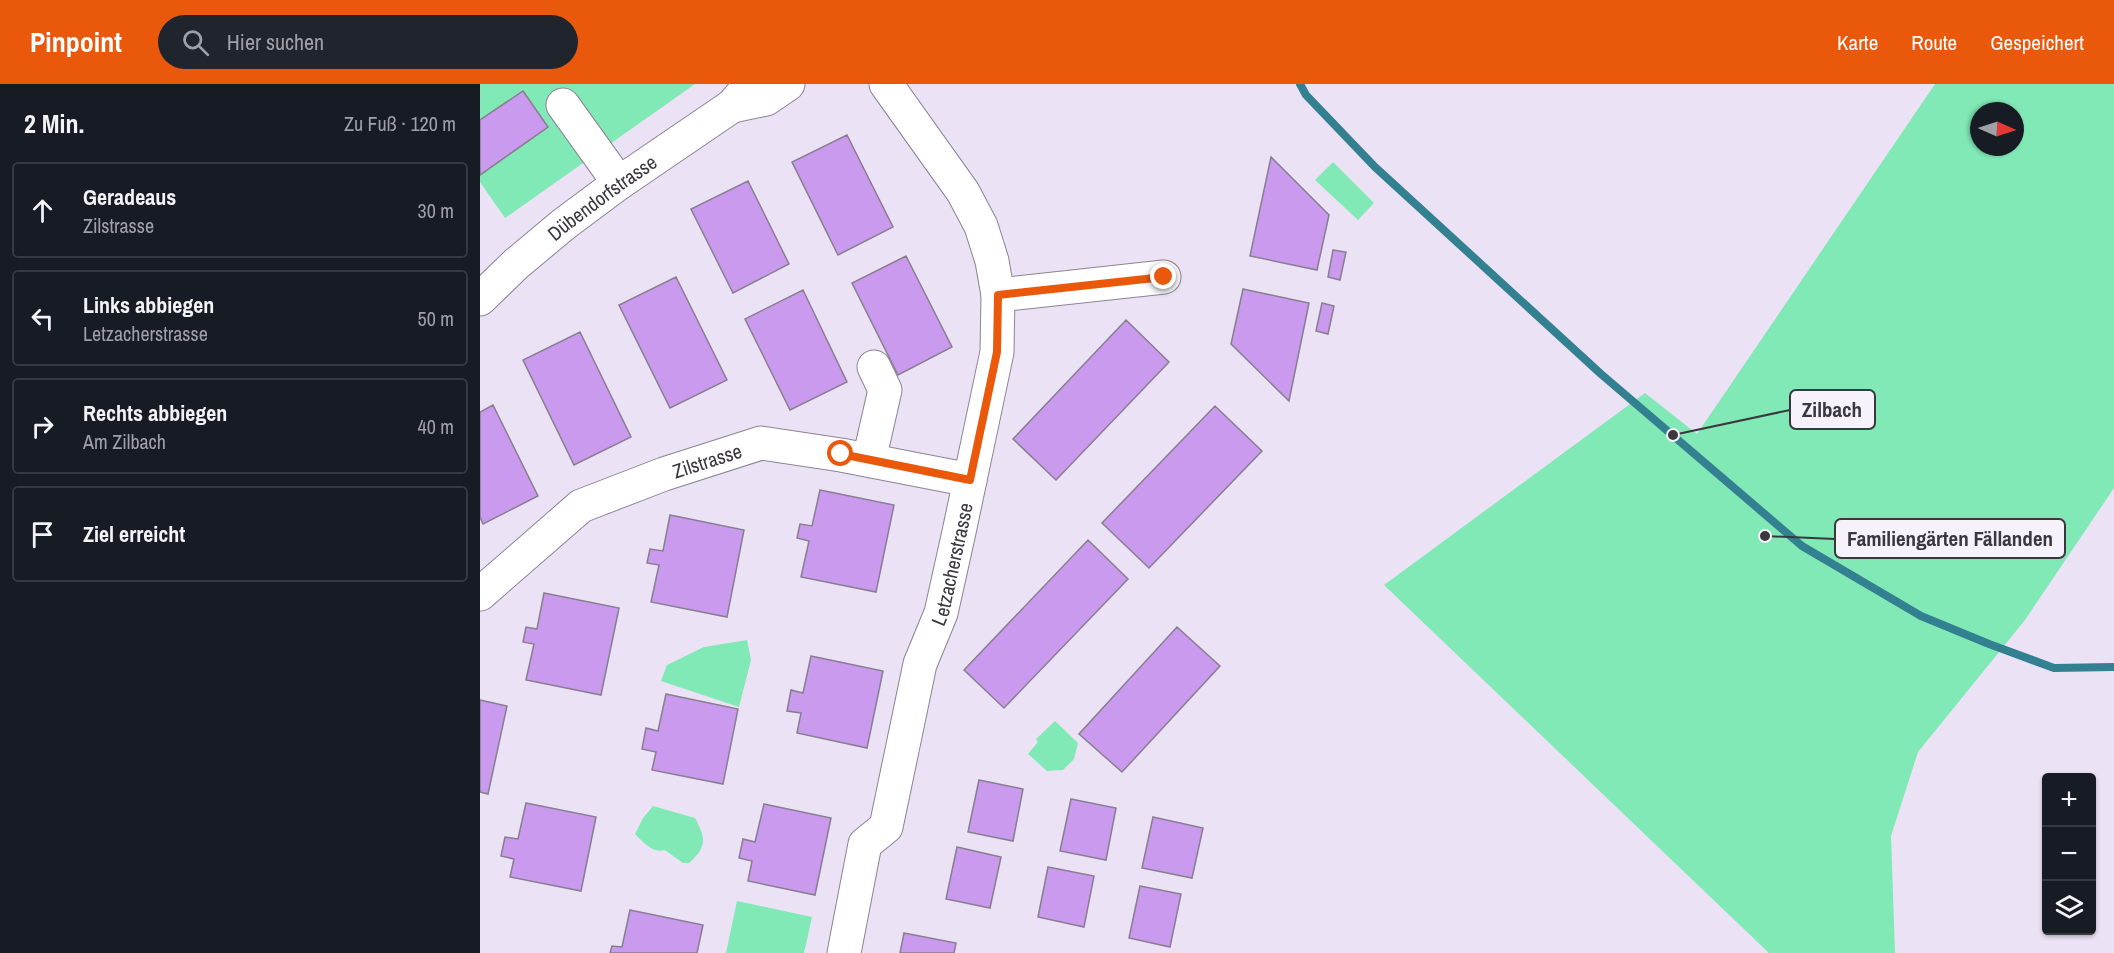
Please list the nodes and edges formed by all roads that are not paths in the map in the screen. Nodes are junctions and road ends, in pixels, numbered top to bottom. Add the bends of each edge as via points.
1 (788, 84) edge
2 (886, 84) edge
3 (742, 95) edge
4 (563, 105) dead end
5 (619, 183) junction
6 (1164, 277) dead end
7 (998, 295) junction
8 (480, 299) edge
9 (874, 367) dead end
10 (870, 460) junction
11 (970, 480) junction
12 (480, 594) edge
13 (844, 953) edge

1 - 3 street, Dübendorfstrasse via 766,99
2 - 7 street, Letzacherstrasse via 963,192 981,226
3 - 5 street, Dübendorfstrasse
4 - 5 street
5 - 8 street, Dübendorfstrasse via 516,264
6 - 7 street
7 - 11 street, Letzacherstrasse via 997,352
9 - 10 street via 885,390
10 - 11 street, Zilstrasse
10 - 12 street, Zilstrasse via 762,442 664,474 581,506
11 - 13 street, Letzacherstrasse via 941,614 920,664 886,827 866,844

